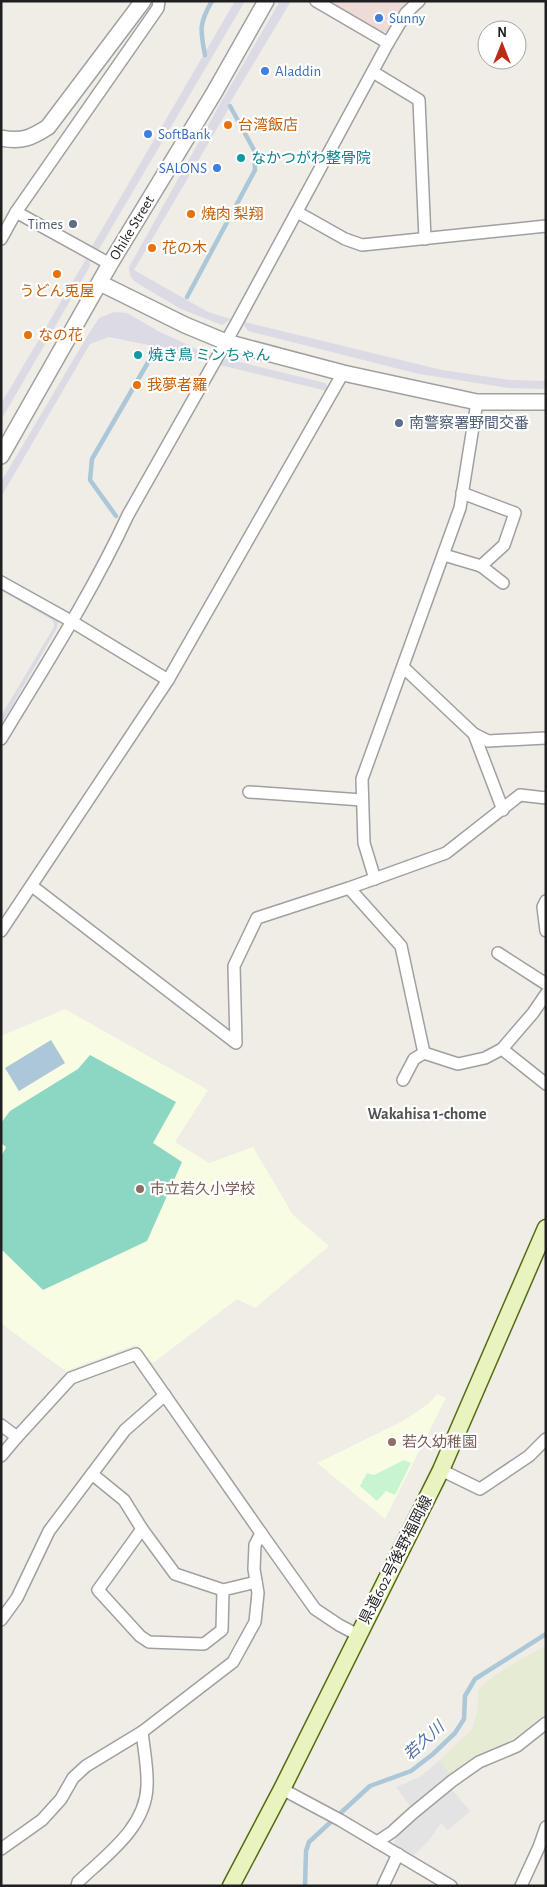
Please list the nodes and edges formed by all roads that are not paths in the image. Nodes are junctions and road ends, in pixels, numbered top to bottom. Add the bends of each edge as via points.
1 (143, 1) edge
2 (159, 1) edge
3 (266, 1) edge
4 (316, 1) edge
5 (419, 1) edge
6 (388, 43) junction
7 (373, 72) junction
8 (1, 138) edge
9 (16, 212) junction
10 (297, 212) junction
11 (546, 226) edge
12 (1, 239) edge
13 (425, 239) junction
14 (110, 264) junction
15 (100, 283) junction
16 (226, 342) junction
17 (343, 373) junction
18 (476, 402) junction
19 (546, 402) edge
20 (1, 456) edge
21 (462, 493) junction
22 (444, 555) junction
23 (481, 566) junction
24 (1, 582) edge
25 (503, 583) dead end
26 (71, 621) junction
27 (404, 667) junction
28 (168, 680) junction
29 (474, 734) junction
30 (546, 738) edge
31 (1, 739) edge
32 (249, 792) dead end
33 (546, 798) edge
34 (362, 800) junction
35 (502, 810) junction
36 (375, 879) junction
37 (32, 886) junction
38 (349, 888) junction
39 (546, 901) edge
40 (1, 931) edge
41 (546, 931) edge
42 (498, 953) dead end
43 (546, 984) edge
44 (546, 994) edge
45 (502, 1049) junction
46 (424, 1053) junction
47 (403, 1080) dead end
48 (546, 1084) edge
49 (546, 1228) edge
50 (165, 1395) junction
51 (1, 1425) edge
52 (17, 1437) junction
53 (546, 1439) edge
54 (1, 1456) edge
55 (441, 1470) junction
56 (92, 1474) junction
57 (142, 1529) junction
58 (261, 1533) junction
59 (256, 1582) junction
60 (223, 1590) junction
61 (1, 1620) edge
62 (358, 1635) junction
63 (546, 1723) edge
64 (142, 1732) junction
65 (282, 1789) junction
66 (546, 1828) edge
67 (378, 1842) junction
68 (1, 1849) edge
69 (398, 1854) junction
70 (77, 1886) edge
71 (231, 1886) edge
72 (384, 1886) edge
73 (451, 1886) edge
74 (521, 1886) edge

1 - 8 street via 48,127 33,137 15,141
2 - 9 street via 158,8
3 - 14 street, Ohike Street
4 - 6 street
5 - 6 street via 406,14
6 - 7 street
7 - 10 street
7 - 13 street via 418,100
9 - 12 street
9 - 14 street
10 - 13 street via 362,245
10 - 16 street
11 - 13 street
14 - 15 street, Ohike Street
15 - 16 street
15 - 20 street, Ohike Street
16 - 17 street
16 - 26 street
17 - 18 street
17 - 28 street
18 - 19 street
18 - 21 street
21 - 22 street
21 - 23 street via 515,512 504,545
22 - 23 street
22 - 27 street
23 - 25 street
24 - 26 street
26 - 28 street
26 - 31 street
27 - 29 street
27 - 34 street via 362,780
28 - 37 street
29 - 30 street via 488,741
29 - 35 street
32 - 34 street
33 - 35 street via 520,795
34 - 36 street via 364,844
35 - 36 street via 446,853
36 - 38 street
37 - 38 street via 236,1043 234,966 257,918
37 - 40 street
38 - 46 street via 401,946
39 - 41 street via 543,907
42 - 43 street
44 - 45 street
45 - 46 street via 485,1058 458,1064
45 - 48 street
46 - 47 street via 414,1059
49 - 55 main road, 県道602号後野福岡線
50 - 52 street via 136,1354 71,1378
50 - 56 street via 125,1430
50 - 58 street
51 - 52 street
52 - 54 street
53 - 55 street via 529,1456 480,1489
55 - 62 main road, 県道602号後野福岡線
56 - 57 street via 124,1500
56 - 61 street via 49,1531 17,1598
57 - 60 street via 175,1574
57 - 60 street via 98,1590 140,1636 149,1642 204,1644 222,1630
58 - 59 street via 255,1544
58 - 62 street via 315,1608
59 - 60 street
59 - 64 street via 255,1622 233,1662
62 - 65 main road, 県道602号後野福岡線
63 - 67 street via 517,1746 479,1762 452,1781
64 - 68 street via 86,1766 42,1820
64 - 70 street via 148,1787 141,1815
65 - 67 street
65 - 71 main road, 県道602号後野福岡線
66 - 74 street
67 - 69 street
69 - 72 street
69 - 73 street

